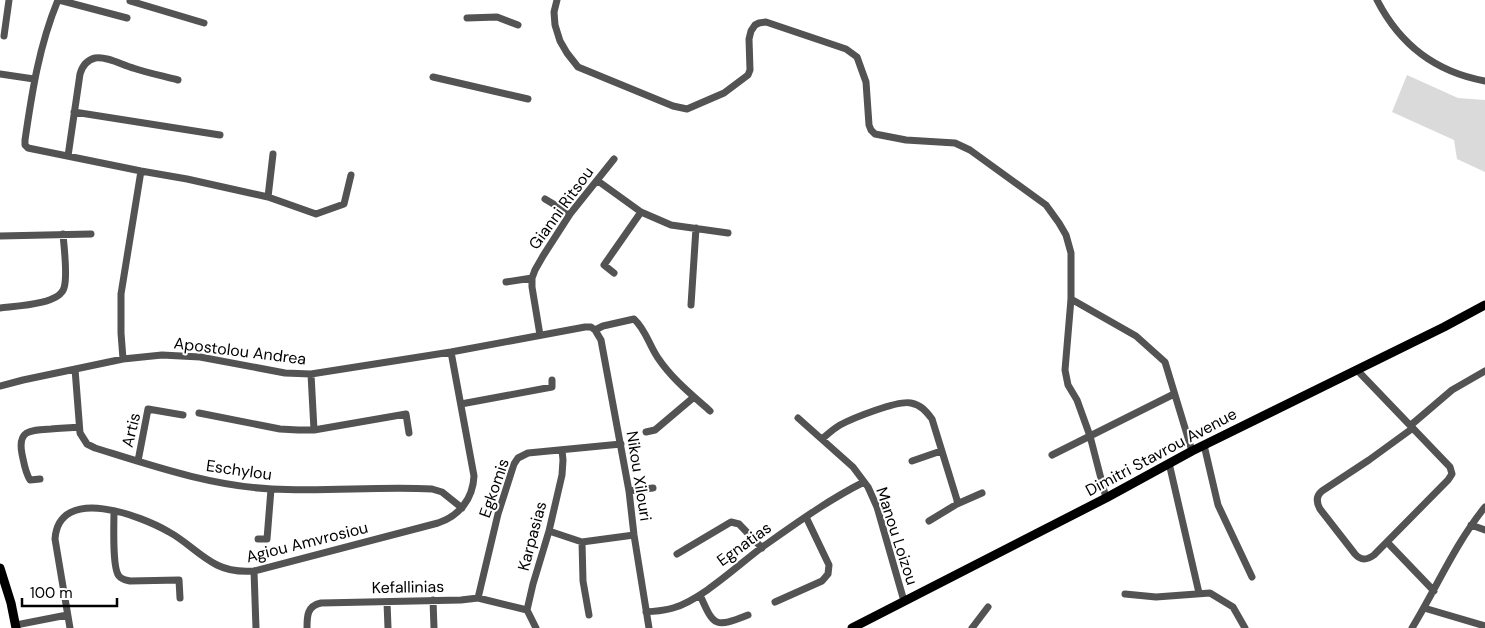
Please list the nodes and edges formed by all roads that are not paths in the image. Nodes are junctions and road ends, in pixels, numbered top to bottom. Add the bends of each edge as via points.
1 (9, 0) edge
2 (58, 0) edge
3 (557, 0) edge
4 (1377, 0) edge
5 (130, 1) dead end
6 (127, 18) dead end
7 (467, 18) dead end
8 (204, 23) dead end
9 (518, 25) dead end
10 (4, 36) dead end
11 (0, 74) edge
12 (433, 77) dead end
13 (34, 78) junction
14 (178, 80) dead end
15 (1485, 80) edge
16 (528, 99) dead end
17 (74, 112) junction
18 (220, 135) dead end
19 (273, 154) dead end
20 (68, 156) junction
21 (614, 159) dead end
22 (141, 171) junction
23 (351, 175) dead end
24 (598, 181) junction
25 (268, 197) junction
26 (545, 199) dead end
27 (641, 212) junction
28 (570, 214) junction
29 (696, 228) junction
30 (728, 233) dead end
31 (64, 234) junction
32 (91, 234) dead end
33 (0, 236) edge
34 (614, 273) dead end
35 (532, 278) junction
36 (506, 282) dead end
37 (1071, 298) junction
38 (1485, 305) edge
39 (691, 306) dead end
40 (0, 308) edge
41 (595, 330) junction
42 (540, 335) junction
43 (451, 352) junction
44 (123, 359) junction
45 (75, 369) junction
46 (1357, 370) junction
47 (1485, 370) edge
48 (312, 374) junction
49 (552, 380) dead end
50 (0, 386) edge
51 (1174, 394) junction
52 (694, 397) junction
53 (462, 404) junction
54 (710, 411) dead end
55 (199, 413) dead end
56 (183, 415) dead end
57 (798, 418) dead end
58 (1412, 426) junction
59 (79, 428) junction
60 (314, 430) junction
61 (646, 432) dead end
62 (409, 433) dead end
63 (1090, 436) junction
64 (822, 440) junction
65 (621, 444) junction
66 (1204, 445) junction
67 (562, 450) junction
68 (941, 450) junction
69 (1192, 451) junction
70 (1052, 455) dead end
71 (138, 461) junction
72 (912, 461) dead end
73 (1169, 463) junction
74 (40, 479) dead end
75 (864, 482) junction
76 (653, 488) dead end
77 (271, 489) junction
78 (628, 491) junction
79 (982, 493) dead end
80 (1106, 498) junction
81 (957, 504) junction
82 (1485, 507) edge
83 (462, 508) junction
84 (114, 511) junction
85 (806, 517) junction
86 (929, 521) dead end
87 (1471, 525) junction
88 (1485, 530) edge
89 (549, 531) junction
90 (634, 535) junction
91 (258, 539) dead end
92 (582, 542) junction
93 (1387, 542) junction
94 (762, 548) junction
95 (677, 554) dead end
96 (0, 568) edge
97 (254, 571) junction
98 (1252, 577) dead end
99 (1434, 591) junction
100 (1199, 593) junction
101 (700, 594) junction
102 (1125, 594) dead end
103 (180, 598) dead end
104 (478, 598) junction
105 (434, 600) junction
106 (904, 601) junction
107 (387, 602) junction
108 (774, 602) dead end
109 (988, 607) dead end
110 (1424, 608) junction
111 (527, 610) junction
112 (646, 612) junction
113 (67, 615) junction
114 (589, 615) dead end
115 (748, 615) dead end
116 (1468, 625) edge
117 (1485, 626) edge
118 (16, 627) edge
119 (70, 628) edge
120 (256, 628) edge
121 (307, 628) edge
122 (388, 628) edge
123 (434, 628) edge
124 (536, 628) edge
125 (649, 628) edge
126 (852, 628) edge
127 (972, 628) edge
128 (1245, 628) edge
129 (1412, 628) edge

1 - 10 street
2 - 6 street
2 - 13 street
3 - 37 street via 554,12 560,41 578,67 687,109 724,93 748,75 749,39 751,31 759,23 782,26 846,49 857,57 862,69 870,130 875,134 906,140 956,143 1046,205 1066,235 1071,253
4 - 15 street via 1392,26 1417,52 1451,72
5 - 8 street
7 - 9 street via 497,18
11 - 13 street
12 - 16 street
13 - 20 street via 25,144 30,149
14 - 17 street via 94,58 81,70
17 - 18 street
17 - 20 street
19 - 25 street
20 - 22 street
21 - 24 street, Gianni Ritsou
22 - 25 street
22 - 44 street via 122,286
23 - 25 street via 344,204 316,214
24 - 27 street
24 - 28 street, Gianni Ritsou
26 - 28 street
27 - 29 street via 671,225
27 - 34 street via 604,265
28 - 35 street, Gianni Ritsou
29 - 30 street
29 - 39 street
31 - 32 street
31 - 33 street
31 - 40 street via 66,280 62,293 48,301
35 - 36 street
35 - 42 street
37 - 51 street via 1136,336 1165,362
37 - 63 street via 1065,370 1068,385
38 - 46 main road, Dimitri Stavrou Avenue
41 - 42 street, Apostolou Andrea via 585,327
41 - 52 street, Apostolou Andrea via 634,319 642,326 658,358
41 - 65 street, Nikou Xilouri via 601,340
42 - 43 street, Apostolou Andrea
43 - 48 street, Apostolou Andrea
43 - 53 street
44 - 45 street, Apostolou Andrea
44 - 48 street, Apostolou Andrea via 189,356 285,373
45 - 50 street, Apostolou Andrea
45 - 59 street
46 - 58 street
46 - 66 main road, Dimitri Stavrou Avenue
47 - 58 street via 1452,390
48 - 60 street
49 - 53 street via 552,387
51 - 63 street
51 - 69 street
52 - 54 street
52 - 61 street via 655,430
53 - 83 street via 474,476 470,495
55 - 60 street via 280,429
56 - 71 street, Artis via 148,409
57 - 64 street, Manou Loizou
58 - 93 street via 1450,467 1452,474
58 - 93 street via 1322,491 1317,498 1318,507 1358,557 1370,558
59 - 71 street, Eschylou via 83,439 91,446
59 - 74 street via 33,430 24,435 20,446 26,473 30,480
60 - 62 street via 406,414
63 - 70 street
63 - 80 street
64 - 68 street via 848,421 909,402 918,404 932,419
64 - 75 street, Manou Loizou
65 - 67 street, Egkomis
65 - 78 street, Nikou Xilouri
66 - 69 main road, Dimitri Stavrou Avenue
66 - 98 street via 1218,505
67 - 89 street, Karpasias via 562,475
67 - 104 street, Egkomis via 528,453 516,460 498,514
68 - 72 street
68 - 81 street
69 - 73 main road, Dimitri Stavrou Avenue
71 - 77 street, Eschylou via 209,481
73 - 80 main road, Dimitri Stavrou Avenue
73 - 100 street
75 - 85 street, Egnatias
75 - 106 street, Manou Loizou via 877,507
76 - 78 street
77 - 83 street, Eschylou via 432,489 442,492
77 - 91 street via 267,539
78 - 90 street, Nikou Xilouri
79 - 81 street
80 - 106 main road, Dimitri Stavrou Avenue
81 - 86 street
82 - 87 street
83 - 97 street, Agiou Amvrosiou via 454,516 438,522
84 - 97 street, Agiou Amvrosiou via 164,529 219,566
84 - 103 street via 116,570 119,576 130,581 179,580
84 - 113 street, Agiou Amvrosiou via 77,510 67,515 58,526 55,545
85 - 94 street, Egnatias
85 - 108 street via 828,563 828,572 822,581
87 - 88 street
87 - 99 street
89 - 92 street
89 - 111 street, Karpasias
90 - 92 street
90 - 112 street, Nikou Xilouri
92 - 114 street via 583,581
93 - 99 street
94 - 95 street via 739,524 731,522
94 - 101 street, Egnatias
96 - 118 main road
97 - 120 street
99 - 110 street
100 - 102 street via 1156,597
100 - 128 street via 1210,593 1233,607
101 - 112 street, Egnatias via 672,608
101 - 115 street via 715,622 728,623
104 - 105 street, Kefallinias
104 - 111 street, Kefallinias
105 - 107 street, Kefallinias
105 - 123 street
106 - 126 main road, Dimitri Stavrou Avenue
107 - 121 street, Kefallinias via 318,604 308,612
107 - 122 street
109 - 127 street
110 - 116 street
110 - 129 street
111 - 124 street
112 - 125 street, Nikou Xilouri
113 - 118 street
113 - 119 street, Agiou Amvrosiou
116 - 117 street

